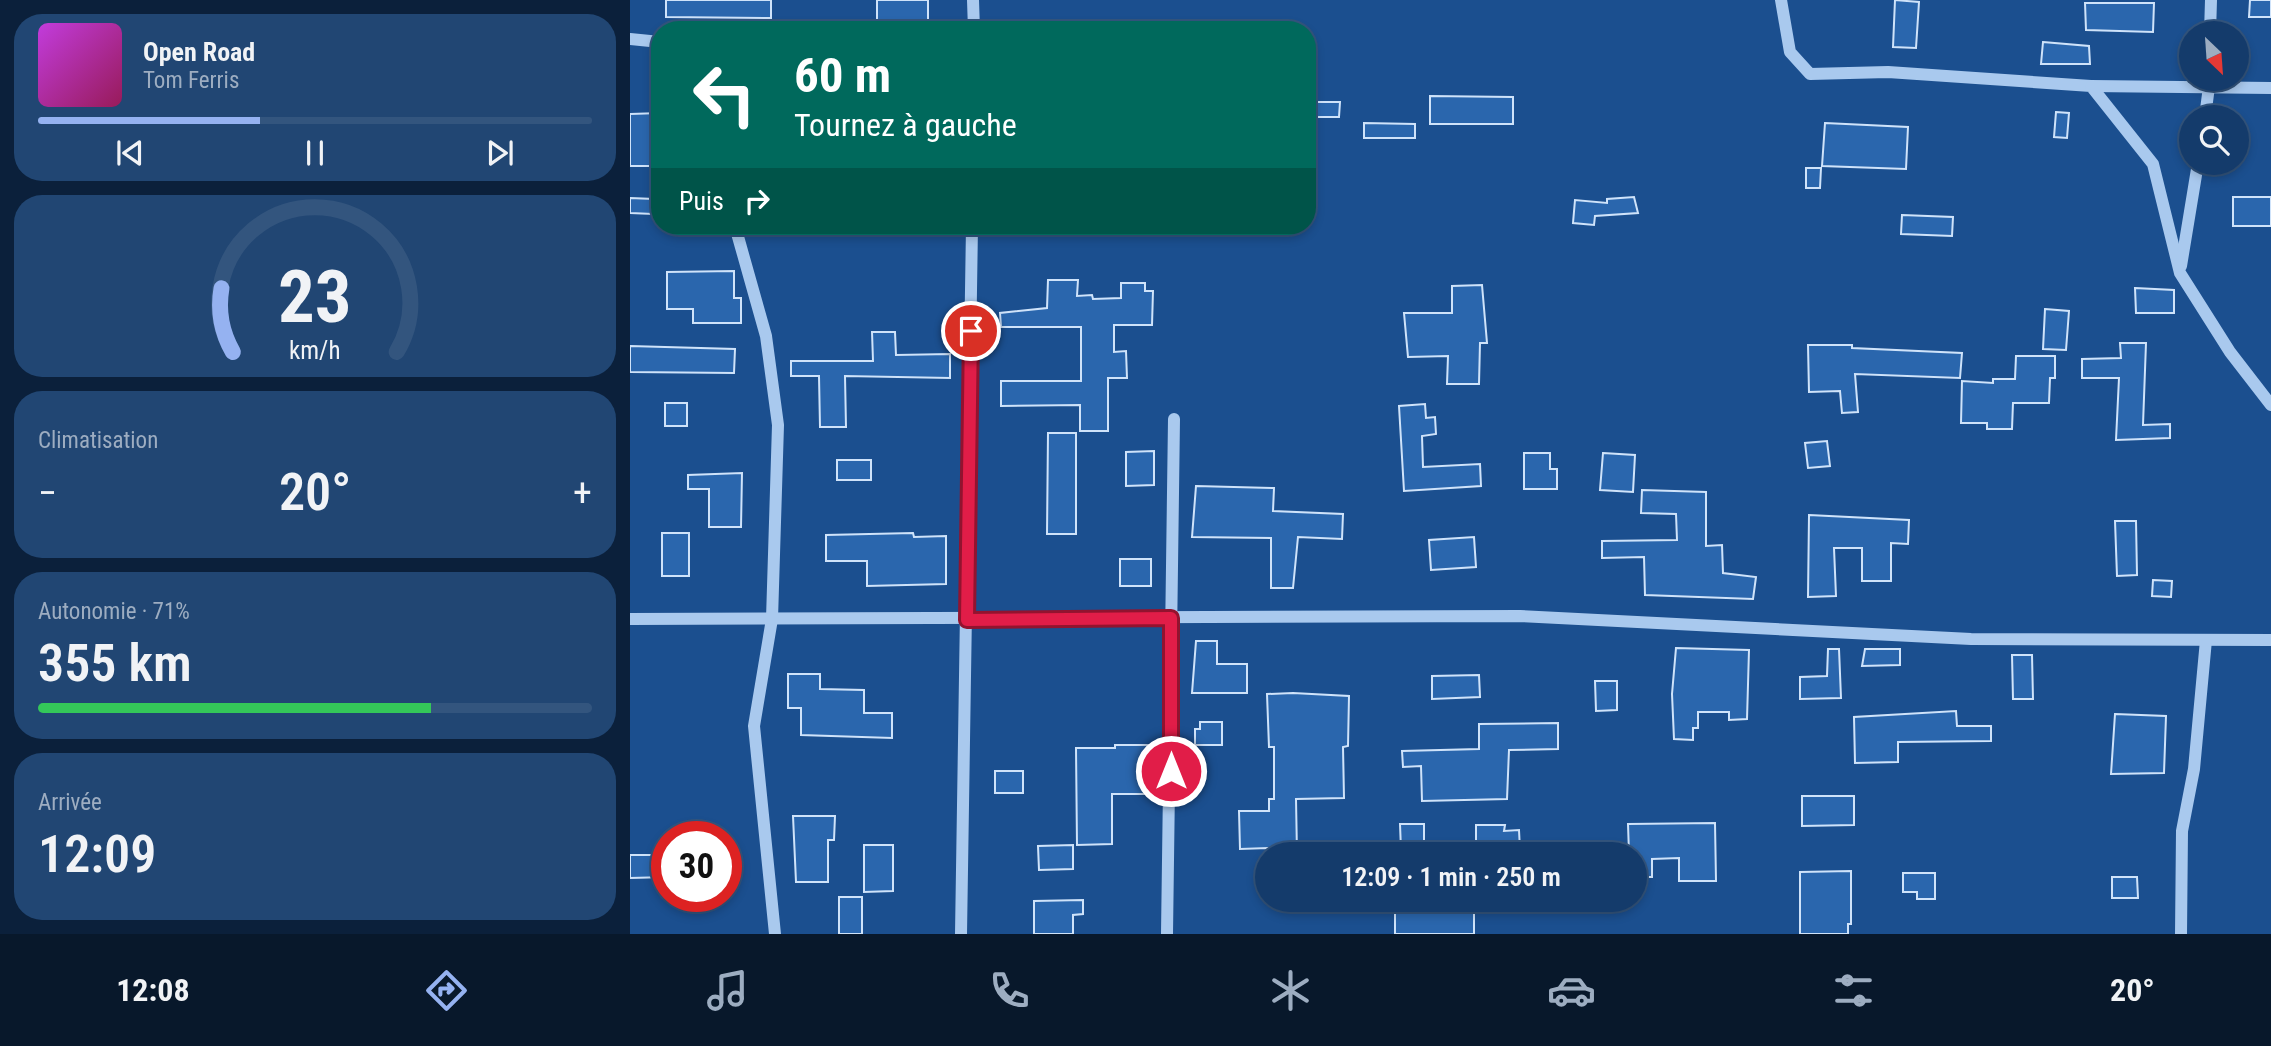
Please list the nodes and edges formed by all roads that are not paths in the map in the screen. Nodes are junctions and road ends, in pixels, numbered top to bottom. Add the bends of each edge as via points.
1 (974, 0) edge
2 (1781, 0) edge
3 (2211, 0) edge
4 (974, 21) edge
5 (2210, 21) edge
6 (630, 39) edge
7 (651, 41) edge
8 (2179, 84) edge
9 (2091, 86) junction
10 (2249, 86) edge
11 (2271, 88) edge
12 (2196, 175) edge
13 (738, 235) edge
14 (972, 235) edge
15 (2180, 273) junction
16 (2271, 405) edge
17 (1174, 419) dead end
18 (1171, 618) junction
19 (630, 619) edge
20 (772, 619) junction
21 (967, 620) junction
22 (2206, 640) junction
23 (2271, 640) edge
24 (775, 934) edge
25 (961, 934) edge
26 (1167, 934) edge
27 (2180, 934) edge

1 - 4 street
2 - 9 street via 1790,52 1810,74 1888,72
3 - 5 street
6 - 7 street
8 - 9 street
9 - 15 street via 2153,164
10 - 11 street
12 - 15 street
13 - 20 street via 766,337 778,425
14 - 21 street
15 - 16 street via 2230,352
17 - 18 street
18 - 21 street
18 - 22 street via 1520,616 1971,639
18 - 26 street
19 - 20 street
20 - 21 street
20 - 24 street via 754,726
21 - 25 street
22 - 23 street
22 - 27 street via 2194,769 2182,831

